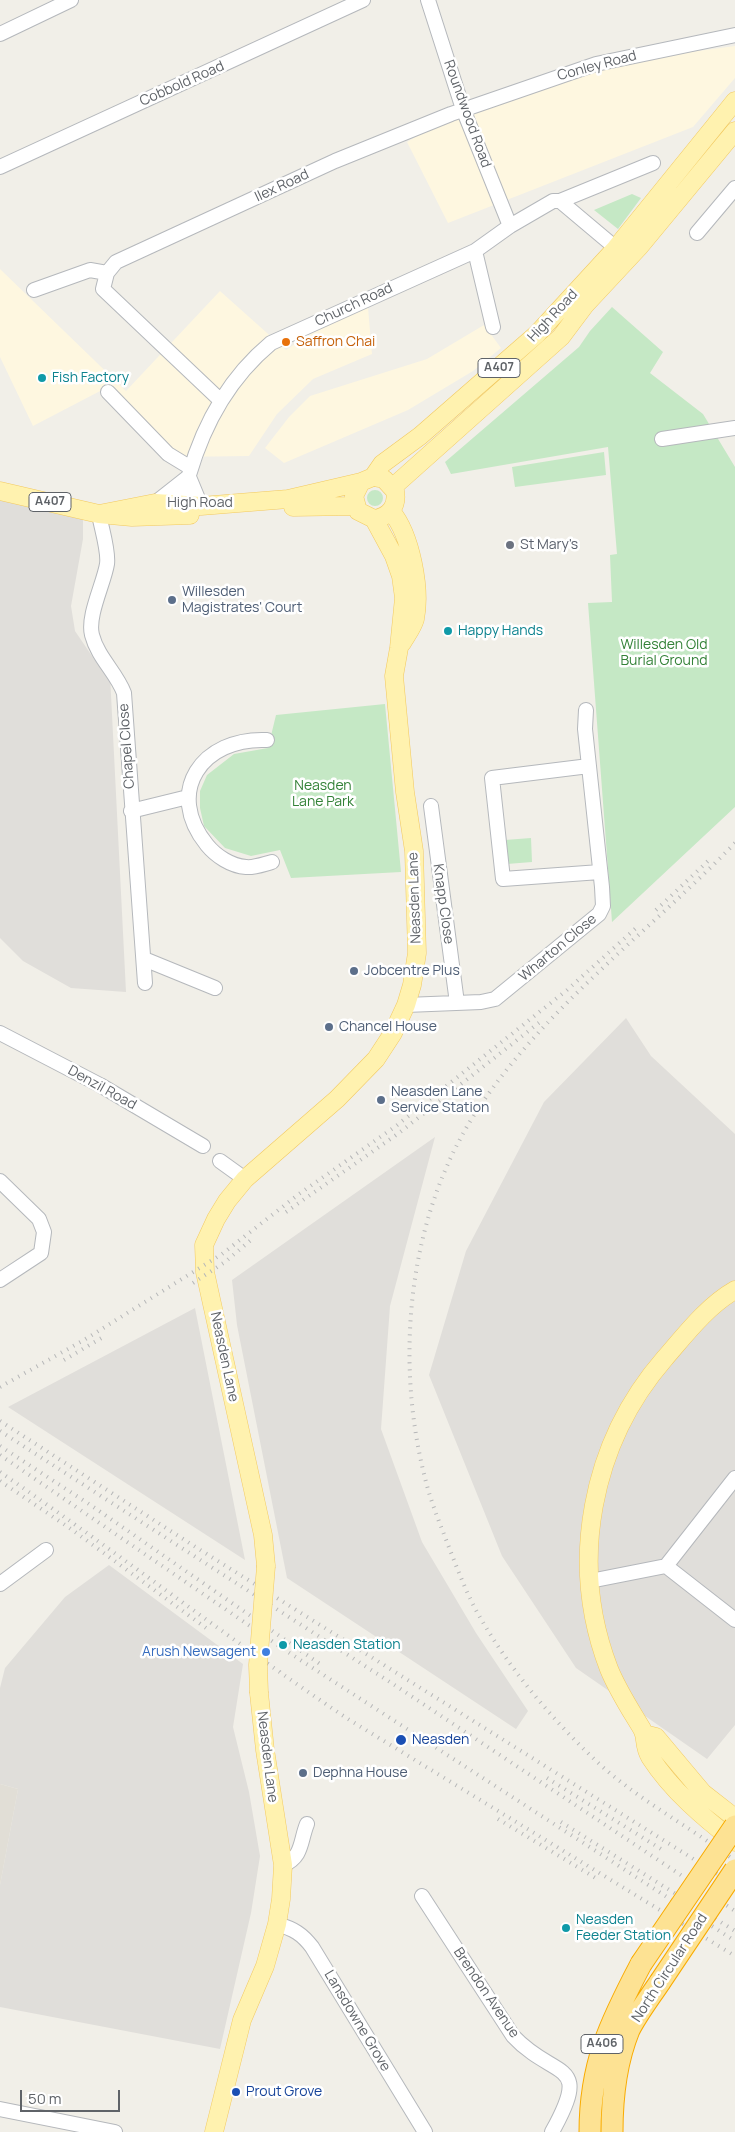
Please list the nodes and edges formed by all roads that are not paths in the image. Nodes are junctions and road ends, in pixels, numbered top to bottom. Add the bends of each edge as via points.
1 (71, 0) edge
2 (364, 0) edge
3 (428, 0) edge
4 (0, 34) edge
5 (735, 35) edge
6 (735, 101) edge
7 (463, 109) junction
8 (735, 130) edge
9 (653, 163) dead end
10 (0, 167) edge
11 (735, 188) edge
12 (560, 201) junction
13 (510, 226) junction
14 (697, 233) dead end
15 (475, 251) junction
16 (622, 253) junction
17 (107, 274) junction
18 (34, 290) dead end
19 (493, 326) dead end
20 (108, 392) dead end
21 (220, 400) junction
22 (735, 428) edge
23 (662, 439) dead end
24 (190, 472) junction
25 (367, 480) junction
26 (392, 487) junction
27 (0, 491) edge
28 (155, 503) junction
29 (201, 506) junction
30 (356, 506) junction
31 (179, 510) junction
32 (391, 511) junction
33 (99, 514) junction
34 (374, 519) junction
35 (399, 648) junction
36 (586, 710) dead end
37 (267, 740) dead end
38 (589, 766) junction
39 (188, 797) junction
40 (431, 806) dead end
41 (131, 811) junction
42 (272, 862) dead end
43 (600, 872) junction
44 (144, 959) junction
45 (145, 983) dead end
46 (215, 988) dead end
47 (457, 1003) junction
48 (406, 1005) junction
49 (0, 1033) edge
50 (202, 1146) dead end
51 (220, 1161) dead end
52 (244, 1180) junction
53 (0, 1181) edge
54 (0, 1280) edge
55 (735, 1290) edge
56 (735, 1478) edge
57 (46, 1550) dead end
58 (666, 1566) junction
59 (590, 1580) junction
60 (0, 1584) edge
61 (735, 1620) edge
62 (644, 1734) junction
63 (735, 1818) edge
64 (307, 1824) dead end
65 (735, 1826) edge
66 (735, 1842) edge
67 (282, 1865) junction
68 (735, 1870) edge
69 (422, 1896) dead end
70 (277, 1924) junction
71 (0, 2109) edge
72 (115, 2132) edge
73 (214, 2132) edge
74 (425, 2132) edge
75 (552, 2132) edge
76 (590, 2132) edge
77 (612, 2132) edge

1 - 4 street
2 - 10 street, Cobbold Road
3 - 7 street, Roundwood Road
5 - 7 street, Conley Road via 596,64
6 - 16 main road, A407
7 - 13 street, Roundwood Road
7 - 17 street, Ilex Road via 335,162 116,262
8 - 16 main road, A407
9 - 12 street, Church Road
11 - 14 street
12 - 13 street, Church Road
12 - 16 street
13 - 15 street, Church Road
15 - 19 street
15 - 21 street, Church Road via 271,343 250,361
16 - 25 main road, High Road / A407 via 537,334
16 - 26 main road, High Road / A407 via 556,341
17 - 18 street via 90,270
17 - 21 street via 103,288
20 - 24 street
21 - 24 street, Church Road via 207,423
22 - 23 street
24 - 28 street
24 - 29 street
24 - 31 street, Church Road
25 - 26 main road via 384,479
25 - 29 main road, High Road / A407 via 288,499
25 - 30 main road, High Road / A407 via 355,491
26 - 32 main road via 396,502
27 - 33 main road, High Road / A407
28 - 31 main road, High Road / A407
28 - 33 main road, High Road / A407
29 - 31 main road, High Road / A407
30 - 31 main road, High Road / A407
30 - 34 main road via 363,515
31 - 33 main road, High Road / A407 via 132,516
32 - 34 main road
32 - 35 main road, Neasden Lane via 398,519 411,555 417,589 415,621
33 - 41 street, Chapel Close via 108,563 98,589 92,633 99,655 124,693
34 - 35 main road, Neasden Lane via 401,576 404,598
35 - 48 main road, Neasden Lane via 394,676 414,851 417,953
36 - 38 street, Wharton Close
37 - 39 street via 238,742 215,750 201,763
38 - 43 street, Wharton Close
38 - 43 street via 492,778 503,879
39 - 41 street
39 - 42 street via 195,830 217,856 246,867
40 - 47 street, Knapp Close
41 - 44 street, Chapel Close
43 - 47 street, Wharton Close via 603,906 599,914 495,999
44 - 45 street, Chapel Close
44 - 46 street
47 - 48 street, Wharton Close
48 - 52 main road, Neasden Lane via 376,1059 337,1100
49 - 50 street, Denzil Road via 100,1085
51 - 52 street
52 - 67 main road, Neasden Lane, bridge via 216,1220 204,1245 205,1272 263,1535 266,1566 258,1665 265,1750
53 - 54 street via 39,1219 44,1232 41,1253
55 - 59 main road via 697,1321 646,1380 623,1417 607,1451 594,1496 589,1542
56 - 58 street
57 - 60 street
58 - 59 street
58 - 61 street
59 - 62 main road via 609,1669
62 - 63 main road via 656,1737 703,1793
62 - 66 main road via 644,1745 661,1772 697,1811
64 - 67 street via 298,1855 292,1862
65 - 76 highway, North Circular Road / A406, bridge via 641,1964 610,2022 594,2078
67 - 70 main road, Neasden Lane
68 - 77 highway, North Circular Road / A406, bridge via 630,2029 614,2088
69 - 75 street, Brendon Avenue via 513,2036 531,2054 567,2073 570,2081 568,2104
70 - 73 main road, Neasden Lane via 265,1966 242,2020
70 - 74 street, Lansdowne Grove via 302,1934 312,1947
71 - 72 street

